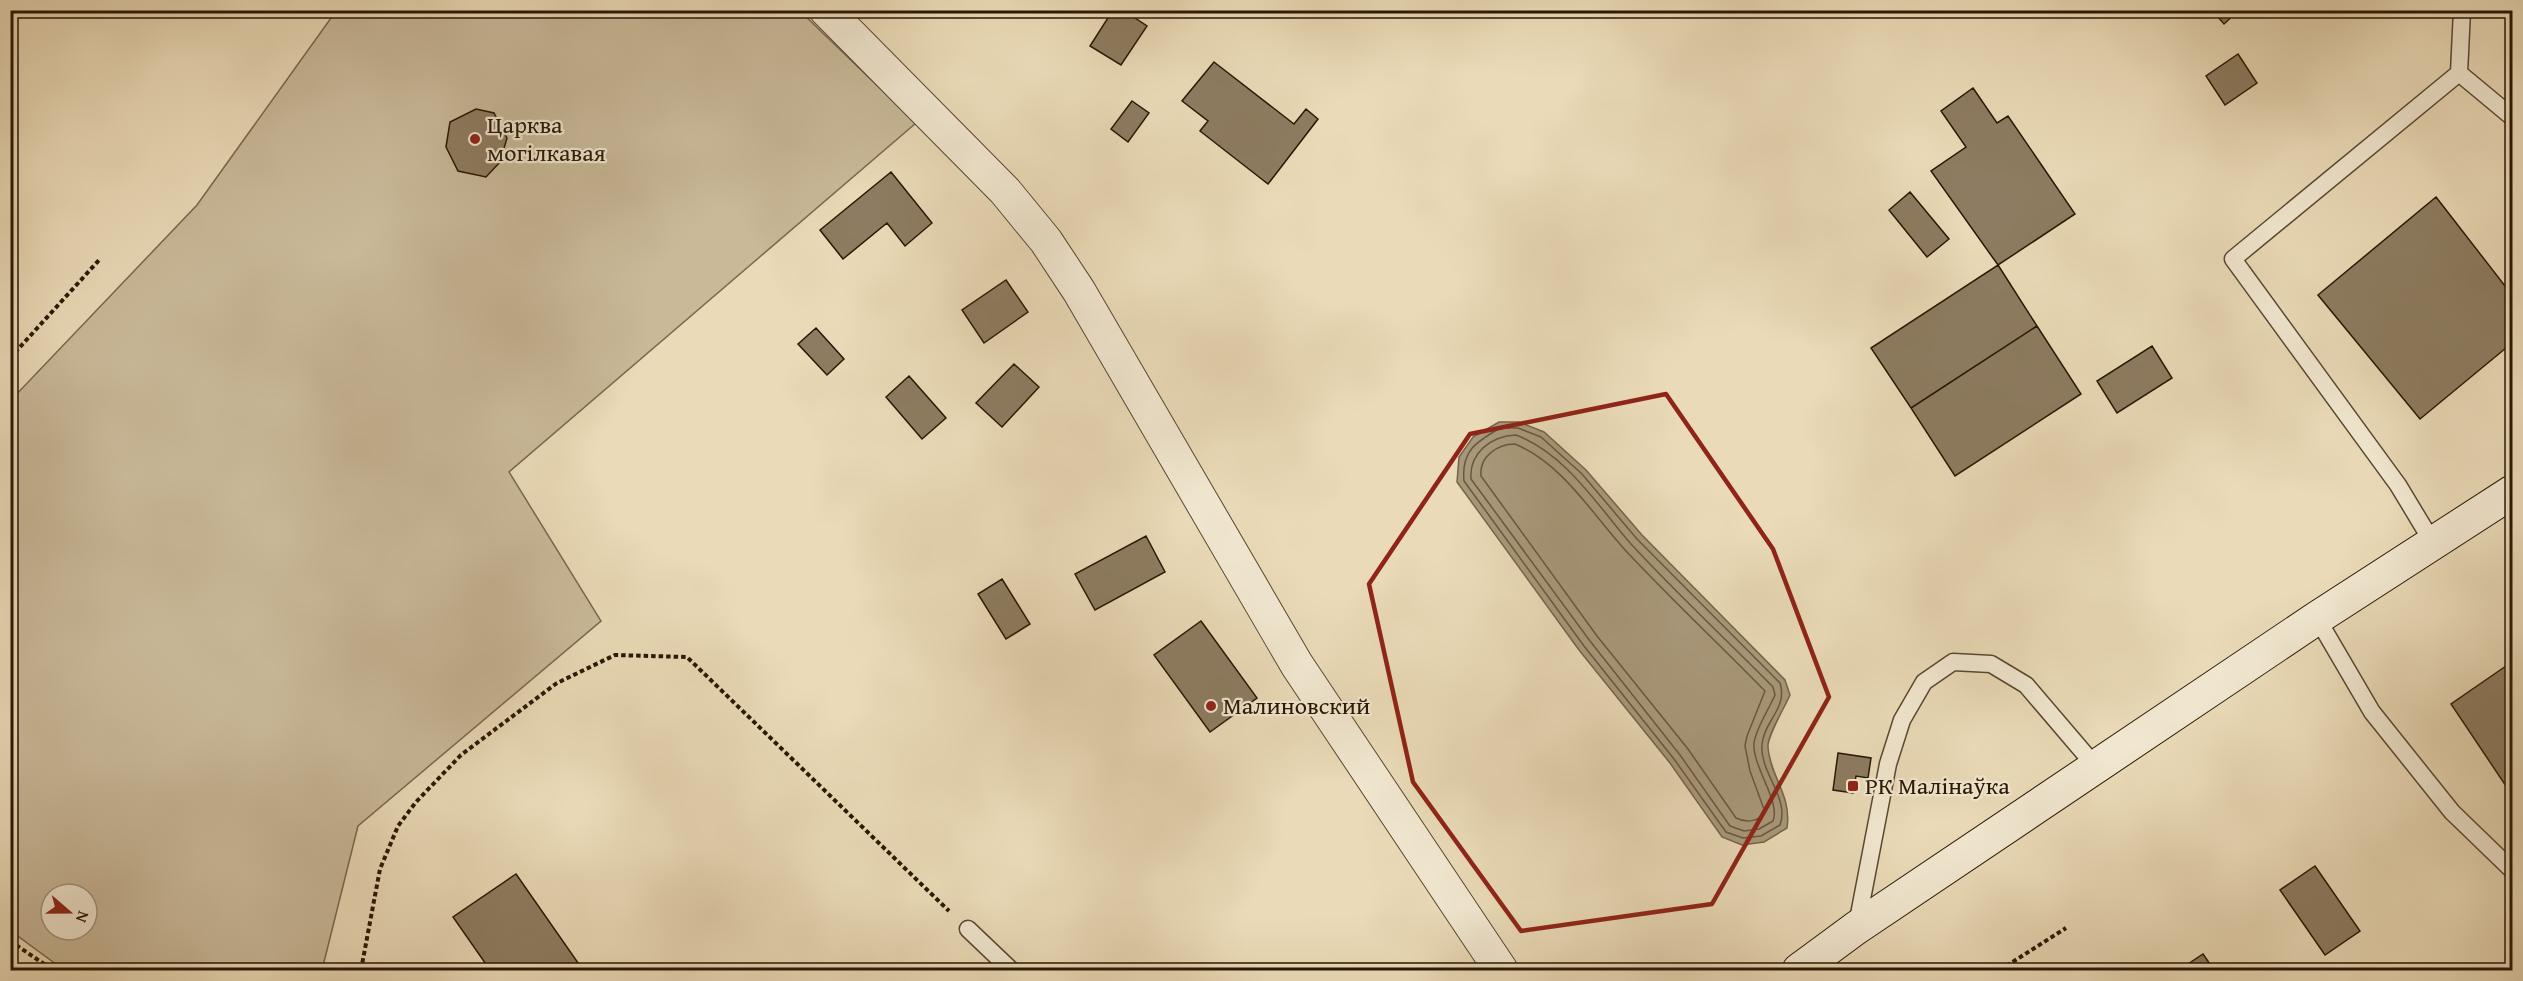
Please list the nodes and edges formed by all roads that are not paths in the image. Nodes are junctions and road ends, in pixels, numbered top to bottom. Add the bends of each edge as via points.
1 (826, 10) edge
2 (2462, 10) edge
3 (2459, 73) junction
4 (2512, 117) edge
5 (2512, 492) edge
6 (2433, 543) junction
7 (2317, 618) junction
8 (2096, 767) junction
9 (2512, 870) edge
10 (1856, 928) junction
11 (968, 929) road end
12 (1011, 970) edge
13 (1501, 970) edge
14 (1799, 970) edge

1 - 13 street via 1005,191 1046,241 1297,665
2 - 3 lane
3 - 4 lane
3 - 6 lane via 2233,259 2398,485
5 - 6 street
6 - 7 street
7 - 8 street
7 - 9 lane via 2372,712 2452,812
8 - 10 street
8 - 10 lane via 2026,685 1991,664 1953,662 1924,682 1902,720 1888,764
10 - 14 street
11 - 12 lane

